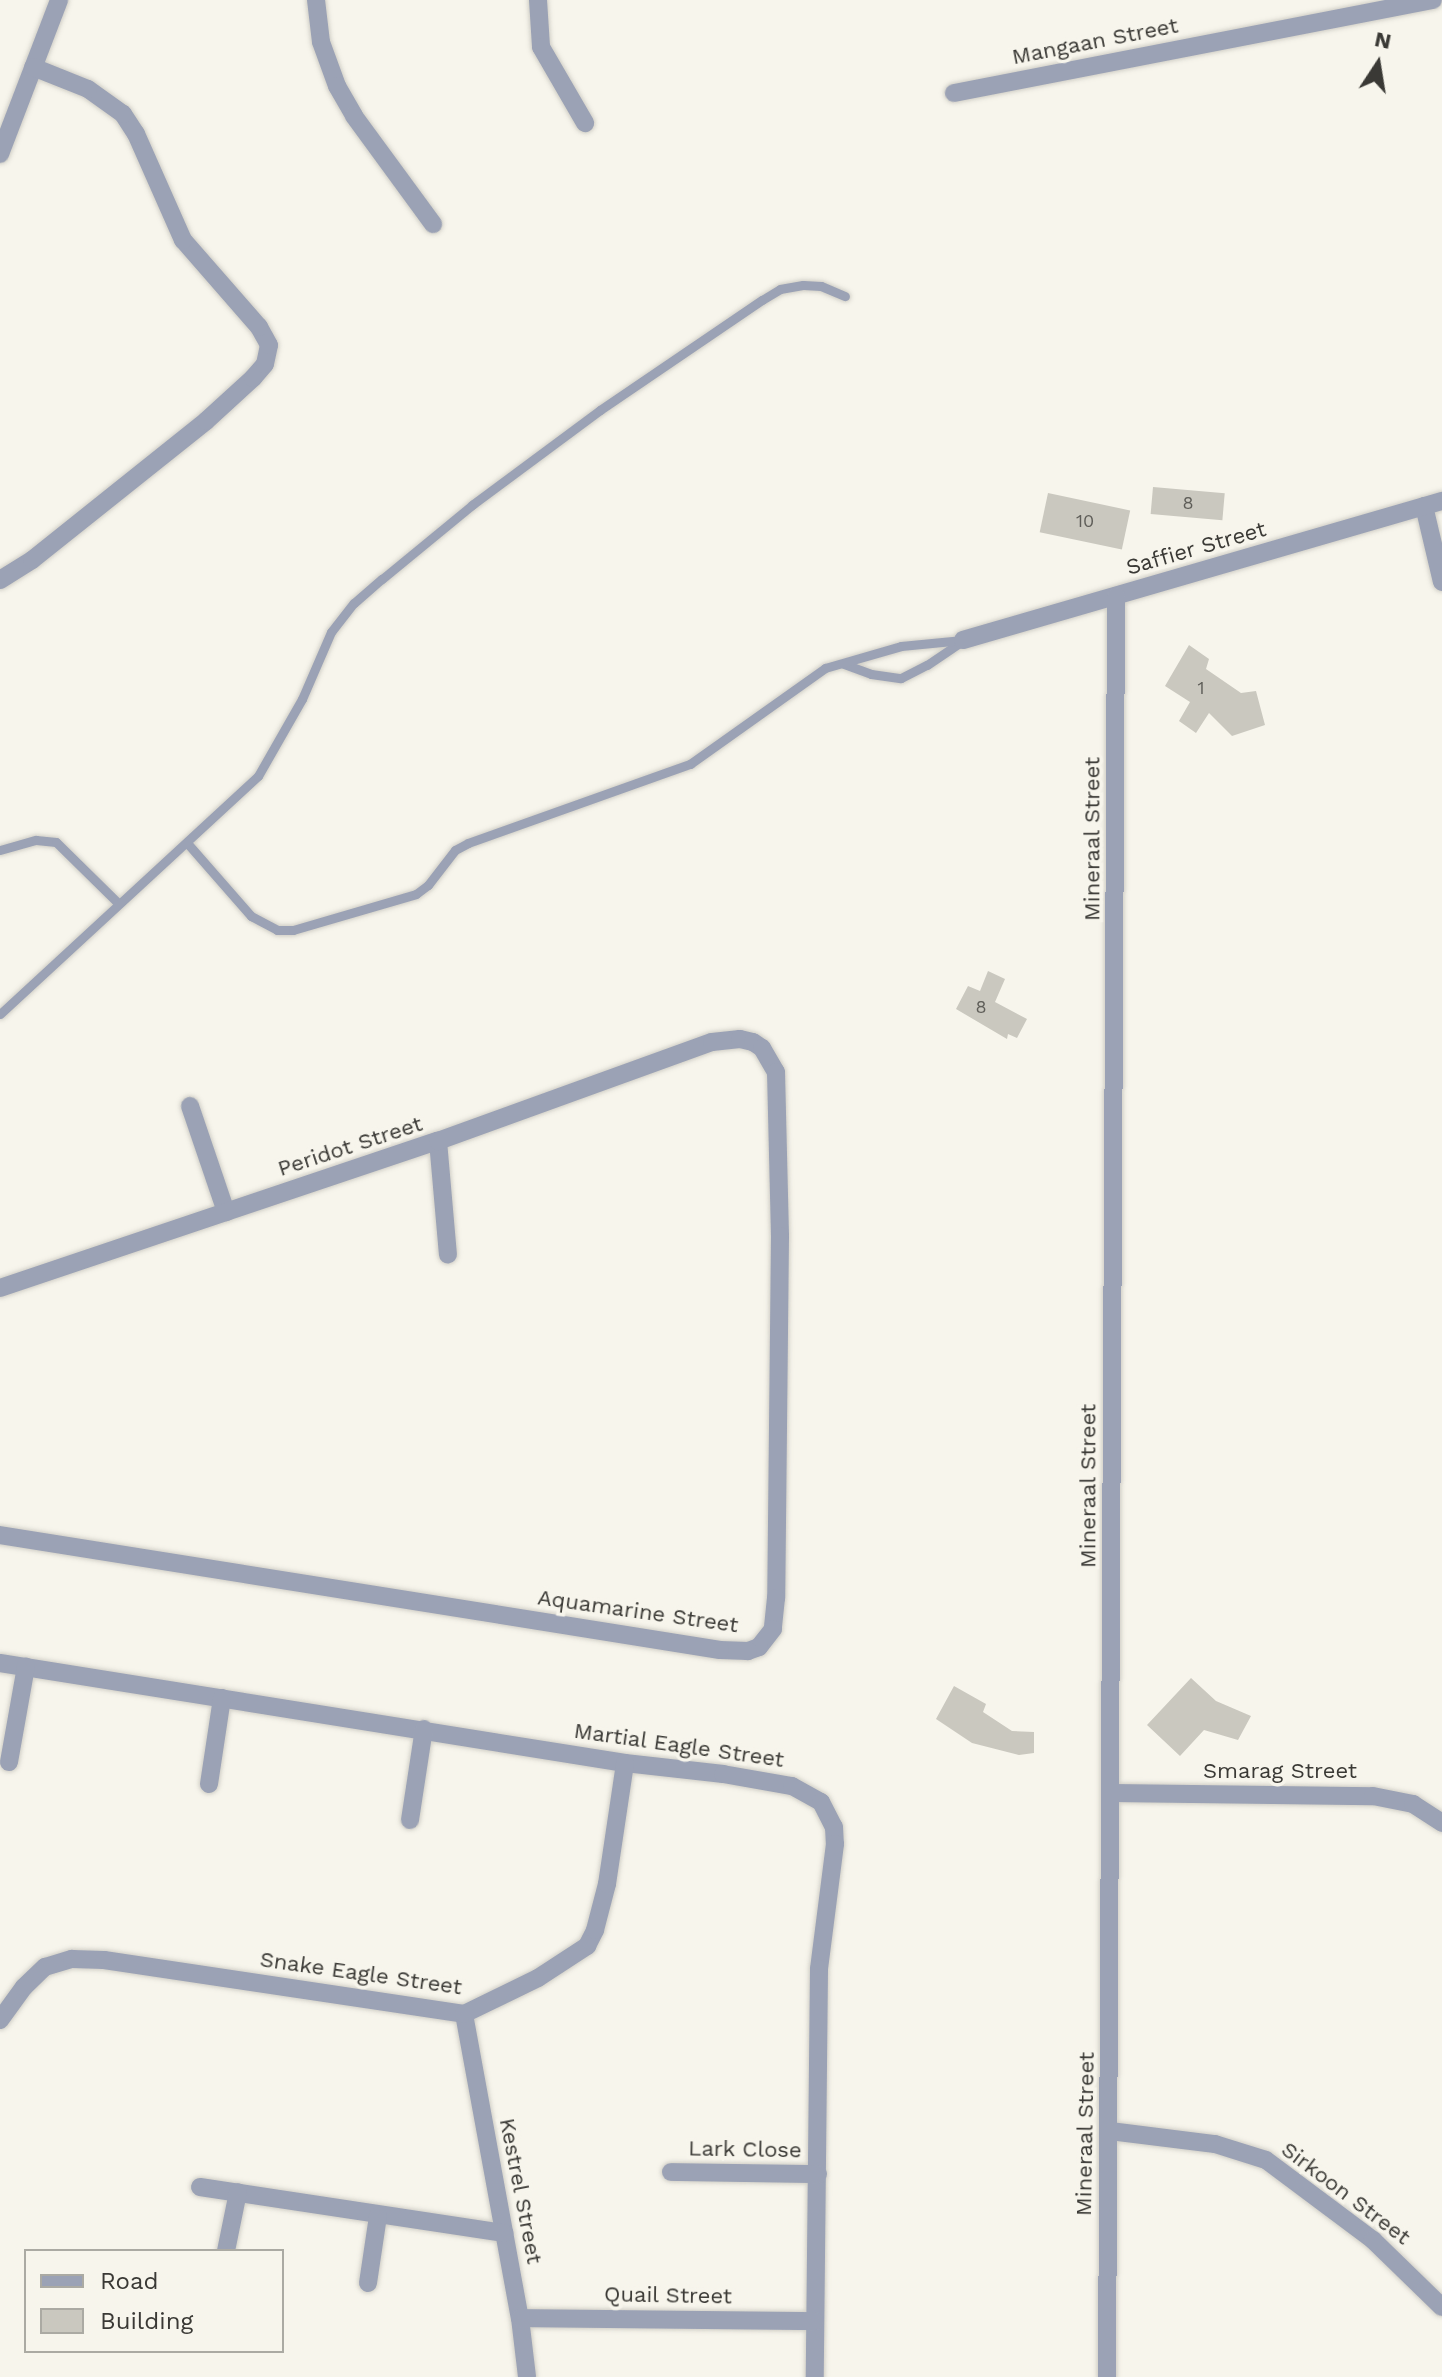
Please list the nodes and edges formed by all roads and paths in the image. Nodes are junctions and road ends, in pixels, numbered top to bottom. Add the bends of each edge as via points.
1 (59, 0) edge
2 (316, 0) edge
3 (538, 0) edge
4 (1433, 0) edge
5 (33, 67) junction
6 (954, 93) dead end
7 (585, 123) dead end
8 (0, 154) edge
9 (433, 224) dead end
10 (845, 296) dead end
11 (1433, 504) edge
12 (0, 580) edge
13 (1442, 582) edge
14 (1116, 596) junction
15 (963, 640) junction
16 (844, 664) junction
17 (188, 844) junction
18 (0, 850) edge
19 (119, 904) junction
20 (0, 1014) edge
21 (712, 1042) joint
22 (190, 1106) dead end
23 (438, 1141) junction
24 (226, 1212) junction
25 (448, 1255) dead end
26 (0, 1288) edge
27 (0, 1535) edge
28 (0, 1663) edge
29 (26, 1667) junction
30 (222, 1698) junction
31 (424, 1729) junction
32 (9, 1762) dead end
33 (625, 1763) junction
34 (209, 1784) dead end
35 (1112, 1793) junction
36 (410, 1820) dead end
37 (1442, 1823) edge
38 (464, 2014) junction
39 (0, 2020) edge
40 (1110, 2131) junction
41 (671, 2172) dead end
42 (818, 2174) junction
43 (200, 2187) dead end
44 (238, 2192) junction
45 (378, 2216) junction
46 (505, 2233) junction
47 (226, 2249) edge
48 (368, 2283) dead end
49 (1442, 2307) edge
50 (520, 2318) junction
51 (815, 2321) junction
52 (527, 2377) edge
53 (815, 2377) edge
54 (1107, 2377) edge

1 - 5 street
2 - 9 street via 321,42 337,86
3 - 7 street via 541,47
4 - 6 street, Mangaan Street
5 - 8 street
5 - 12 street via 88,89 123,114 183,240 269,345 265,364 206,421
10 - 17 lane via 803,285 780,289 762,300 600,410 382,579 331,632 302,699 258,776
11 - 13 street
11 - 14 street, Saffier Street
14 - 15 street, Saffier Street
14 - 35 street, Mineraal Street
15 - 16 lane via 901,646
15 - 16 lane via 901,678
16 - 17 lane via 825,668 690,764 468,843 455,850 416,894 293,930 277,930 251,916
17 - 19 lane
18 - 19 lane via 36,840 56,842
19 - 20 lane
21 - 23 street, Peridot Street
21 - 27 street, Aquamarine Street via 740,1039 762,1048 776,1072 779,1093 776,1598 773,1629 759,1647 720,1650
22 - 24 street
23 - 24 street, Peridot Street
23 - 25 street
24 - 26 street, Peridot Street
28 - 29 street, Martial Eagle Street
29 - 30 street, Martial Eagle Street
29 - 32 street
30 - 31 street, Martial Eagle Street
30 - 34 street
31 - 33 street, Martial Eagle Street
31 - 36 street
33 - 38 street, Snake Eagle Street via 607,1884 587,1946 538,1978
33 - 42 street, Martial Eagle Street via 792,1786 821,1802 829,1814 835,1844 819,1969
35 - 37 street, Smarag Street via 1373,1796 1413,1804
35 - 40 street, Mineraal Street
38 - 39 street, Snake Eagle Street via 72,1959 45,1967
38 - 46 street, Kestrel Street
40 - 49 street, Sirkoon Street via 1215,2144 1266,2160 1373,2240
40 - 54 street, Mineraal Street
41 - 42 street, Lark Close
42 - 51 street, Martial Eagle Street
43 - 44 street
44 - 45 street
44 - 47 street
45 - 46 street
45 - 48 street
46 - 50 street, Kestrel Street
50 - 51 street, Quail Street
50 - 52 street, Kestrel Street
51 - 53 street, Martial Eagle Street

